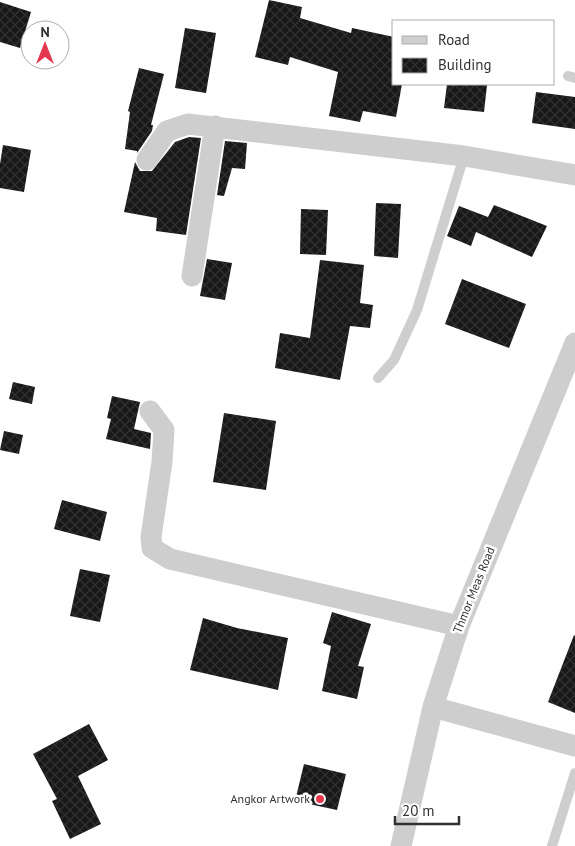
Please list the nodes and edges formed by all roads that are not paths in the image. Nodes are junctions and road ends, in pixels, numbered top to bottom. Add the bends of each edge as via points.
1 (215, 126) junction
2 (464, 156) junction
3 (147, 160) dead end
4 (575, 175) edge
5 (192, 276) dead end
6 (575, 343) edge
7 (378, 378) dead end
8 (568, 384) edge
9 (150, 411) dead end
10 (459, 626) junction
11 (433, 707) junction
12 (575, 746) edge
13 (575, 773) edge
14 (400, 846) edge
15 (552, 846) edge

1 - 2 street
1 - 3 street via 177,126 167,131
1 - 5 street
2 - 4 street
2 - 7 lane via 417,310 394,360
6 - 8 street, Thmor Meas Road
8 - 10 street, Thmor Meas Road
9 - 10 street via 164,430 151,536 152,548 158,554
10 - 11 street, Thmor Meas Road
11 - 12 street
11 - 14 street, Thmor Meas Road
13 - 15 lane

